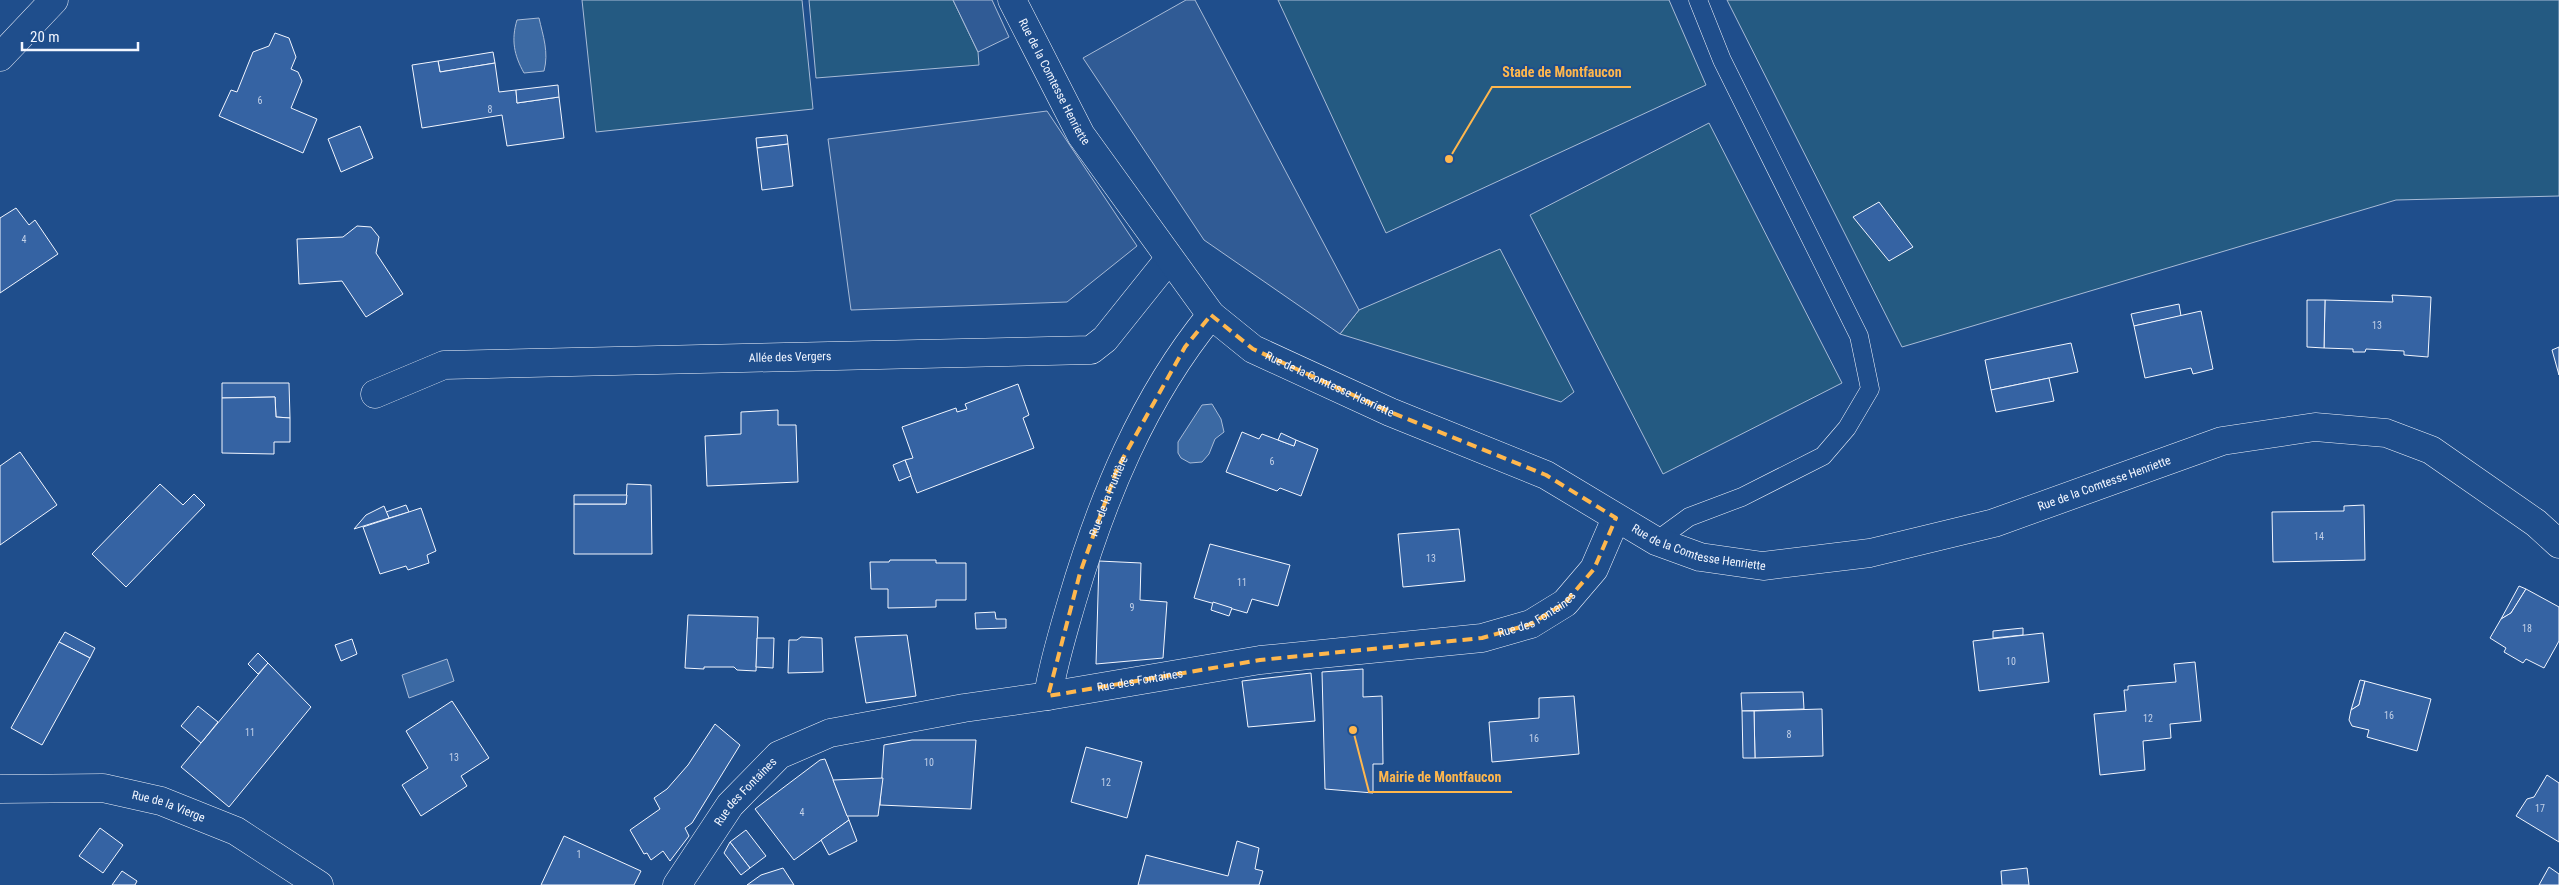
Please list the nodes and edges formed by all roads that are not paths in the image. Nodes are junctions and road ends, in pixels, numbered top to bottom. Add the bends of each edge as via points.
1 (54, 0) edge
2 (1012, 0) edge
3 (1698, 0) edge
4 (0, 57) edge
5 (1169, 259) junction
6 (1211, 316) junction
7 (374, 394) dead end
8 (1616, 518) junction
9 (1656, 541) junction
10 (2559, 544) edge
11 (1048, 696) junction
12 (0, 789) edge
13 (319, 885) edge
14 (677, 885) edge

1 - 4 street
2 - 5 street, Rue de la Comtesse Henriette via 1081,135
3 - 9 lane via 1722,60 1859,336 1870,389 1846,428 1823,456 1742,497 1689,517
5 - 6 street, Rue de la Comtesse Henriette
5 - 7 street, Allée des Vergers via 1105,339 1091,350 444,365
6 - 8 street, Rue de la Comtesse Henriette via 1253,349 1390,412 1546,475
6 - 11 street, Rue de la Fruitière via 1185,347 1117,469 1080,573 1052,670
8 - 9 street, Rue de la Comtesse Henriette
8 - 11 street, Rue des Fontaines via 1594,569 1566,603 1531,624 1482,638 1260,660
9 - 10 street, Rue de la Comtesse Henriette via 1700,557 1764,566 1870,553 1994,523 2222,441 2315,426 2386,433 2431,450 2536,523
11 - 14 street, Rue des Fontaines via 964,708 830,734 779,755 730,805
12 - 13 street, Rue de la Vierge via 103,788 161,800 236,831

